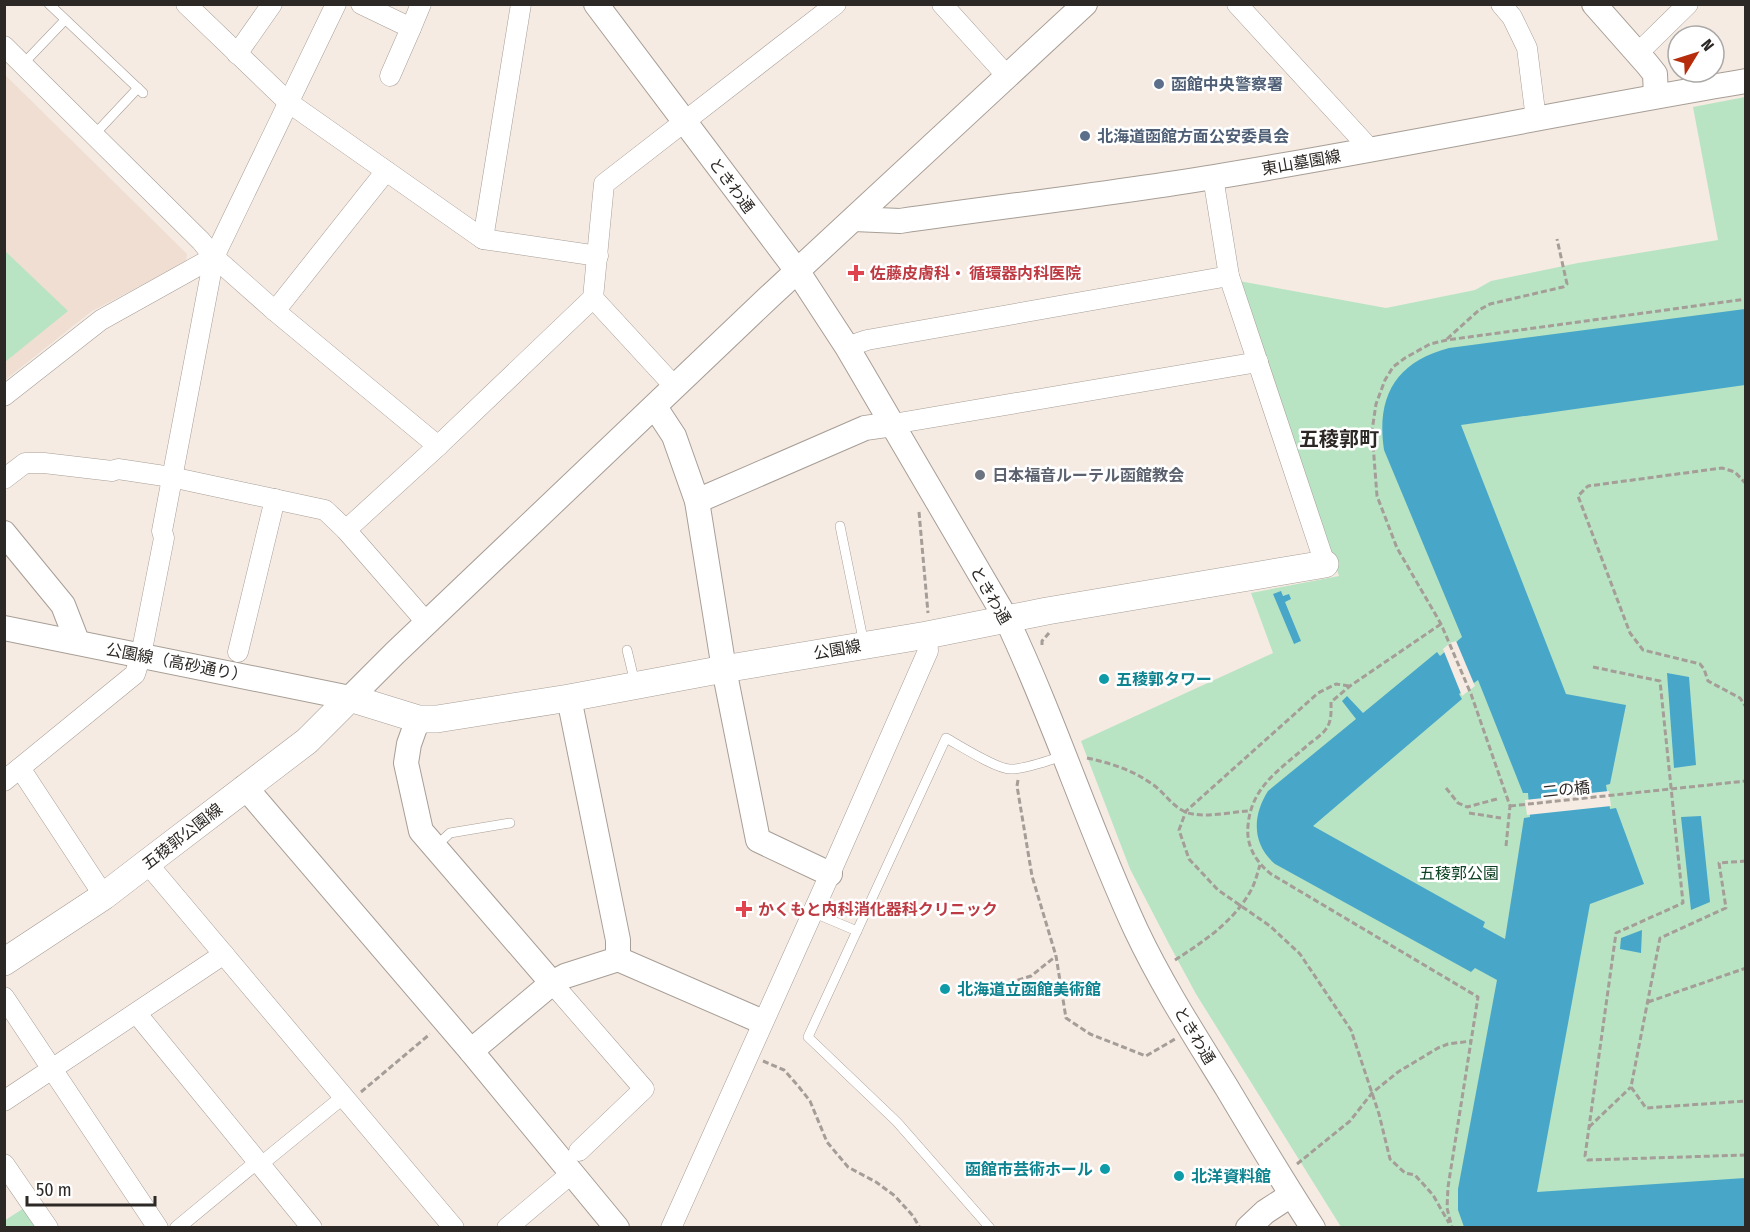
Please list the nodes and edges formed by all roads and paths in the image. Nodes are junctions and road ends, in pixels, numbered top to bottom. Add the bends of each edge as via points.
1 (49, 4) edge
2 (186, 4) edge
3 (272, 4) edge
4 (336, 4) edge
5 (361, 4) edge
6 (421, 4) edge
7 (521, 4) edge
8 (836, 4) edge
9 (942, 4) edge
10 (1086, 4) edge
11 (1237, 4) edge
12 (1501, 4) edge
13 (1594, 4) edge
14 (1688, 4) edge
15 (602, 6) edge
16 (65, 20) junction
17 (411, 28) junction
18 (4, 46) edge
19 (1638, 52) junction
20 (237, 54) junction
21 (23, 64) junction
22 (390, 76) dead end
23 (1008, 76) junction
24 (1746, 81) edge
25 (1656, 96) junction
26 (288, 102) junction
27 (1536, 119) junction
28 (685, 122) junction
29 (94, 135) junction
30 (1371, 150) junction
31 (386, 171) junction
32 (1213, 177) junction
33 (854, 219) junction
34 (483, 239) junction
35 (1557, 239) dead end
36 (598, 256) junction
37 (214, 257) junction
38 (798, 272) junction
39 (1229, 276) junction
40 (593, 298) junction
41 (1746, 299) edge
42 (274, 311) junction
43 (1447, 340) junction
44 (847, 347) junction
45 (1258, 362) junction
46 (675, 387) junction
47 (4, 396) edge
48 (655, 407) junction
49 (893, 424) junction
50 (438, 446) junction
51 (171, 477) junction
52 (4, 479) edge
53 (1746, 484) edge
54 (934, 496) junction
55 (275, 499) junction
56 (697, 501) junction
57 (840, 526) dead end
58 (346, 530) junction
59 (4, 533) edge
60 (1325, 564) joint
61 (1007, 620) junction
62 (427, 623) junction
63 (1441, 624) junction
64 (927, 626) junction
65 (4, 628) edge
66 (1052, 631) dead end
67 (77, 641) junction
68 (864, 645) junction
69 (627, 650) dead end
70 (1041, 651) dead end
71 (238, 652) dead end
72 (141, 655) junction
73 (1593, 666) dead end
74 (724, 669) junction
75 (636, 686) junction
76 (1350, 686) junction
77 (350, 698) junction
78 (569, 698) junction
79 (1746, 707) edge
80 (418, 719) junction
81 (1073, 756) junction
82 (1021, 767) junction
83 (9, 775) edge
84 (1746, 781) edge
85 (245, 787) junction
86 (1446, 788) dead end
87 (1671, 790) junction
88 (1497, 799) dead end
89 (1510, 806) junction
90 (1249, 811) junction
91 (1186, 812) junction
92 (1468, 813) dead end
93 (1501, 818) dead end
94 (510, 823) dead end
95 (1506, 846) dead end
96 (435, 847) junction
97 (1746, 861) edge
98 (147, 863) junction
99 (1260, 865) junction
100 (830, 874) junction
101 (104, 896) junction
102 (1241, 906) junction
103 (812, 912) junction
104 (857, 930) junction
105 (224, 954) junction
106 (1056, 956) junction
107 (618, 959) junction
108 (1173, 961) dead end
109 (4, 962) edge
110 (1746, 968) edge
111 (1009, 982) dead end
112 (552, 983) junction
113 (4, 996) edge
114 (1647, 1003) junction
115 (137, 1014) junction
116 (756, 1019) dead end
117 (433, 1032) dead end
118 (1175, 1039) dead end
119 (1471, 1041) junction
120 (471, 1051) junction
121 (759, 1059) dead end
122 (53, 1069) junction
123 (1631, 1087) junction
124 (1372, 1093) junction
125 (349, 1097) junction
126 (4, 1101) edge
127 (1746, 1101) edge
128 (1589, 1127) junction
129 (1746, 1155) edge
130 (1291, 1158) dead end
131 (260, 1162) junction
132 (576, 1162) junction
133 (4, 1164) edge
134 (1292, 1195) junction
135 (48, 1227) edge
136 (158, 1227) edge
137 (177, 1227) edge
138 (312, 1227) edge
139 (454, 1227) edge
140 (507, 1227) edge
141 (617, 1227) edge
142 (671, 1227) edge
143 (920, 1227) edge
144 (990, 1227) edge
145 (1248, 1227) edge
146 (1313, 1227) edge
147 (1451, 1227) edge

1 - 16 lane
2 - 20 street
3 - 20 street
4 - 26 street
5 - 17 street
6 - 17 street
7 - 34 street
8 - 28 street
9 - 23 street
10 - 23 street
11 - 30 street
12 - 27 street via 1527,48
13 - 19 street
14 - 19 street
15 - 28 street, ときわ通
16 - 21 lane
16 - 29 lane via 141,91
17 - 22 street
18 - 21 street
19 - 25 street via 1654,74
20 - 26 street
21 - 29 street
23 - 33 street
24 - 25 street, 東山墓園線
25 - 27 street, 東山墓園線
26 - 31 street
26 - 37 street
27 - 30 street, 東山墓園線
28 - 36 street via 604,184
28 - 38 street, ときわ通
29 - 37 street
30 - 32 street, 東山墓園線
31 - 34 street
31 - 42 street
32 - 33 street, 東山墓園線 via 900,221
32 - 39 street
33 - 38 street
34 - 36 street
35 - 43 path via 1567,284 1490,304
36 - 40 street
37 - 42 street
37 - 47 street via 101,320
37 - 51 street
38 - 44 street, ときわ通
38 - 46 street
39 - 44 street via 867,340
39 - 45 street
40 - 46 street
40 - 50 street
41 - 43 path
42 - 50 street
43 - 63 path via 1416,351 1394,368 1376,404 1372,431 1377,496 1397,548
44 - 49 street, ときわ通
45 - 49 street
45 - 60 street
46 - 48 street
48 - 56 street via 674,436
48 - 62 street
49 - 54 street, ときわ通
49 - 56 street via 865,428
50 - 58 street
51 - 52 street via 25,463
51 - 55 street
51 - 72 street via 164,538
53 - 79 path via 1735,472 1722,468 1588,486 1578,496 1630,633 1643,650 1700,664 1708,681 1740,698
54 - 61 street, ときわ通
54 - 64 path via 918,504
55 - 58 street via 325,510
55 - 71 street
56 - 74 street
57 - 68 lane
58 - 62 street
59 - 67 street via 63,605
60 - 61 main road, 公園線
61 - 64 main road, 公園線
61 - 81 street, ときわ通
62 - 77 street
63 - 76 path
63 - 89 path via 1471,694
64 - 68 main road, 公園線
64 - 100 street via 928,651
65 - 67 street, 公園線（高砂通り）
66 - 70 path via 1042,641
67 - 72 street, 公園線（高砂通り）
68 - 74 main road, 公園線
69 - 75 lane
72 - 77 street, 公園線（高砂通り）
72 - 83 street via 135,674
73 - 87 path via 1660,681
74 - 75 main road, 公園線
74 - 100 street via 758,840
75 - 78 main road, 公園線
76 - 90 path via 1331,702 1326,729 1267,781
76 - 91 path via 1336,684 1318,693
77 - 80 main road, 公園線
77 - 85 main road, 五稜郭公園線 via 306,741
78 - 80 main road, 公園線
78 - 107 street via 618,940
80 - 96 street via 406,763 421,831
81 - 82 lane
81 - 91 path via 1108,762 1136,774
81 - 134 street, ときわ通 via 1104,859 1154,966
82 - 104 lane via 1009,770 946,738
82 - 106 path via 1017,786 1032,876
83 - 101 street
84 - 87 path, 二の橋
85 - 98 main road, 五稜郭公園線
85 - 120 street
86 - 88 path via 1458,803 1467,807
87 - 89 path, 二の橋
87 - 128 path via 1683,903 1616,933
89 - 95 path
90 - 91 path
90 - 99 path via 1247,834
91 - 102 path via 1179,830 1189,859 1218,890
92 - 93 path
94 - 96 lane via 450,833
96 - 112 street
97 - 114 path via 1719,863 1726,908 1660,938
98 - 101 main road, 五稜郭公園線
98 - 105 street
99 - 102 path via 1252,890
99 - 119 path via 1478,997
100 - 103 street
101 - 109 main road, 五稜郭公園線
102 - 108 path via 1226,922
102 - 124 path via 1300,954 1351,1030
103 - 104 lane
103 - 142 street
104 - 144 lane via 808,1037 897,1122
105 - 115 street
105 - 125 street
106 - 111 path via 1031,976
106 - 118 path via 1066,1018 1090,1034 1146,1056
107 - 112 street
107 - 116 street
110 - 114 path
112 - 120 street
112 - 132 street via 644,1089
113 - 122 street
114 - 123 path
115 - 122 street
115 - 131 street
117 - 125 path
119 - 124 path via 1438,1048
119 - 147 path via 1448,1187
120 - 132 street
121 - 143 path via 784,1070 810,1101 827,1142 848,1167 895,1196
122 - 126 street
122 - 136 street
123 - 127 path via 1646,1108
123 - 128 path
124 - 130 path via 1329,1139 1296,1165
124 - 147 path via 1390,1159 1405,1173 1415,1175 1433,1195
125 - 131 street
125 - 139 street
128 - 129 path via 1585,1156 1588,1160
131 - 137 street
131 - 138 street
132 - 140 street
132 - 141 street
133 - 135 street
134 - 145 street
134 - 146 street, ときわ通

